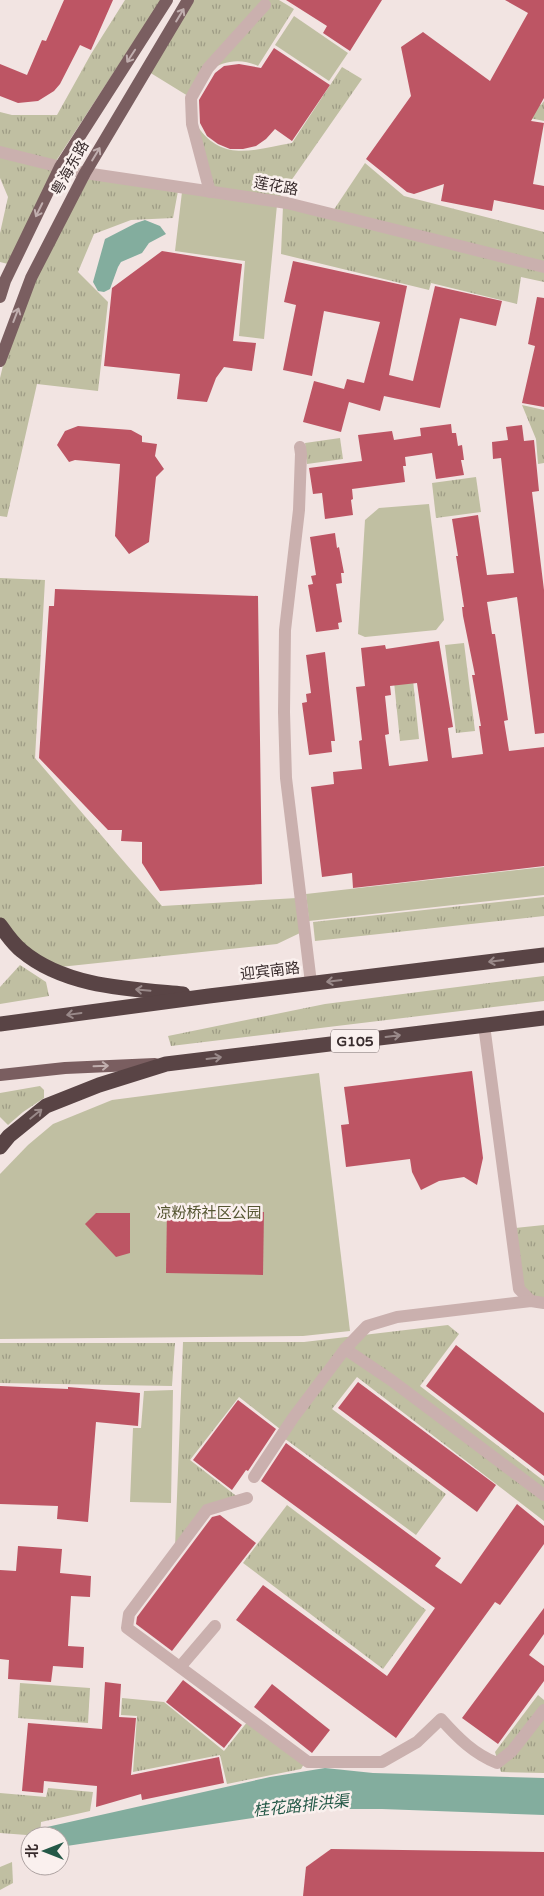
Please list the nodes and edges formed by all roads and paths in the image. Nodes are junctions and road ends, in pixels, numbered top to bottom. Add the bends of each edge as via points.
1 (167, 0) edge
2 (188, 0) edge
3 (265, 5) dead end
4 (0, 152) edge
5 (60, 167) junction
6 (85, 172) junction
7 (210, 192) junction
8 (544, 267) edge
9 (0, 297) edge
10 (0, 361) edge
11 (300, 447) dead end
12 (0, 925) edge
13 (544, 955) edge
14 (311, 983) junction
15 (209, 996) junction
16 (544, 1018) edge
17 (0, 1024) edge
18 (484, 1025) junction
19 (166, 1064) junction
20 (0, 1075) edge
21 (0, 1147) edge
22 (531, 1301) junction
23 (544, 1303) edge
24 (345, 1349) junction
25 (254, 1477) dead end
26 (544, 1494) edge
27 (247, 1498) dead end
28 (215, 1626) dead end
29 (180, 1667) junction
30 (544, 1710) edge

1 -> 5 main road, 粤海东路
6 -> 2 main road, 粤海东路
3 - 7 street via 208,68 191,98 192,124
4 - 5 street, 莲花路
5 - 6 street, 莲花路
5 -> 9 main road, 粤海东路
6 - 7 street, 莲花路
10 -> 6 main road, 粤海东路 via 31,278
7 - 8 street, 莲花路 via 286,203
11 - 14 street via 299,510 285,630 284,712 286,778
15 -> 12 highway via 134,989 68,976 36,962 9,938
13 -> 14 highway, 迎宾南路
14 - 15 highway, 迎宾南路
15 -> 17 highway, 迎宾南路
16 - 18 highway, G105
19 -> 18 highway, G105
18 - 22 street via 519,1289
20 -> 19 main road via 65,1068
21 -> 19 highway via 46,1106
22 - 23 street
22 - 24 street via 397,1317 367,1326
24 - 25 street via 292,1418
24 - 26 street
27 - 29 street via 207,1510 129,1614 127,1628
28 - 29 street
29 - 30 street via 308,1762 382,1762 417,1742 441,1719 481,1757 497,1763 512,1751

